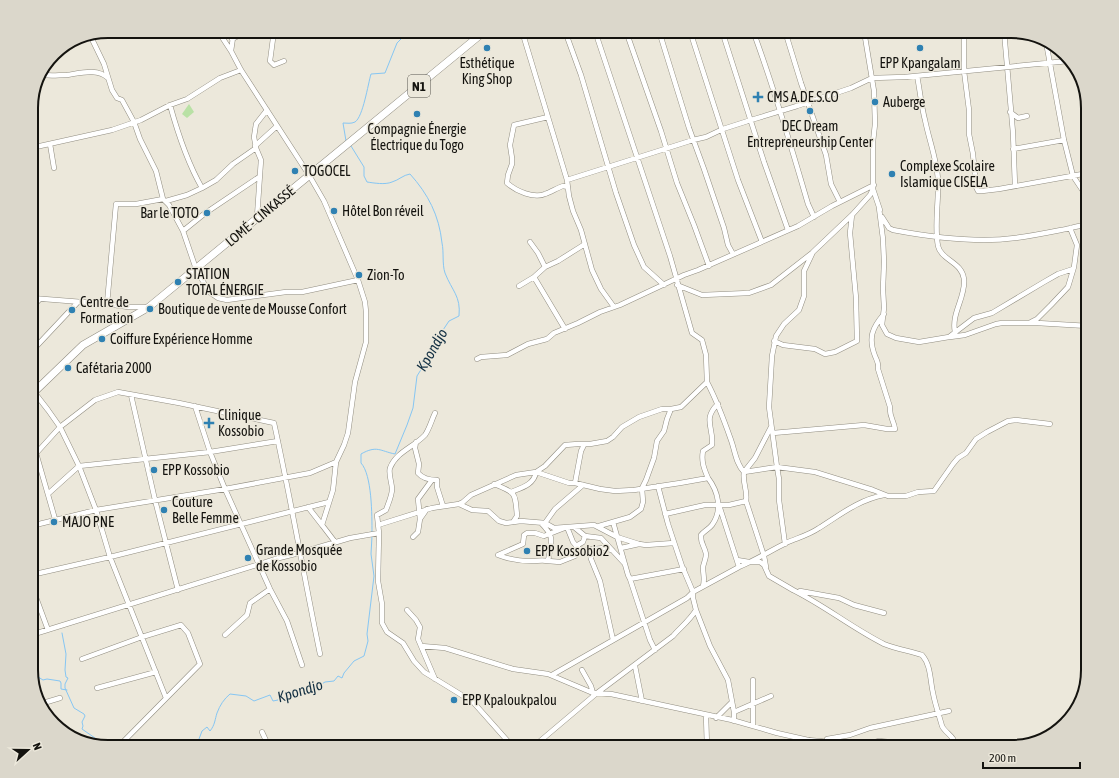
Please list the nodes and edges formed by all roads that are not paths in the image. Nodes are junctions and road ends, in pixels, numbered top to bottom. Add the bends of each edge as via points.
1 (223, 38) edge
2 (273, 38) edge
3 (476, 38) edge
4 (524, 38) edge
5 (568, 38) edge
6 (597, 38) edge
7 (628, 38) edge
8 (661, 38) edge
9 (692, 38) edge
10 (724, 38) edge
11 (756, 38) edge
12 (787, 38) edge
13 (865, 38) edge
14 (964, 38) edge
15 (1004, 38) edge
16 (232, 39) edge
17 (92, 40) edge
18 (1047, 48) edge
19 (231, 51) junction
20 (284, 61) dead end
21 (1063, 61) edge
22 (103, 62) junction
23 (1049, 62) junction
24 (1006, 67) junction
25 (241, 70) junction
26 (964, 71) junction
27 (97, 72) junction
28 (46, 75) edge
29 (917, 76) junction
30 (872, 78) junction
31 (109, 80) junction
32 (809, 102) junction
33 (170, 105) junction
34 (267, 110) junction
35 (781, 112) junction
36 (1010, 112) junction
37 (1027, 116) dead end
38 (548, 117) junction
39 (751, 120) junction
40 (134, 122) junction
41 (277, 126) junction
42 (723, 129) junction
43 (693, 140) junction
44 (1064, 140) junction
45 (50, 144) junction
46 (38, 147) edge
47 (256, 147) junction
48 (666, 149) junction
49 (1013, 149) junction
50 (638, 158) junction
51 (608, 167) junction
52 (54, 168) dead end
53 (1081, 174) edge
54 (309, 175) junction
55 (1073, 176) junction
56 (260, 177) junction
57 (567, 180) junction
58 (874, 186) junction
59 (1015, 186) junction
60 (568, 187) junction
61 (202, 188) junction
62 (1081, 188) edge
63 (164, 200) junction
64 (840, 202) junction
65 (879, 208) junction
66 (852, 215) junction
67 (814, 217) junction
68 (257, 218) junction
69 (1081, 226) edge
70 (1070, 228) junction
71 (788, 230) junction
72 (183, 231) junction
73 (938, 236) junction
74 (530, 242) dead end
75 (762, 242) junction
76 (585, 244) junction
77 (813, 252) junction
78 (733, 254) junction
79 (708, 266) junction
80 (545, 267) junction
81 (196, 269) junction
82 (1073, 269) junction
83 (534, 277) junction
84 (677, 279) junction
85 (358, 280) junction
86 (664, 285) junction
87 (677, 285) junction
88 (520, 286) dead end
89 (40, 298) edge
90 (78, 302) junction
91 (107, 304) junction
92 (614, 306) junction
93 (149, 307) junction
94 (884, 314) junction
95 (1030, 323) junction
96 (1081, 326) edge
97 (565, 329) junction
98 (956, 332) junction
99 (949, 338) junction
100 (774, 341) junction
101 (38, 345) edge
102 (477, 359) dead end
103 (707, 382) junction
104 (38, 388) edge
105 (131, 395) junction
106 (38, 400) edge
107 (718, 404) junction
108 (195, 406) junction
109 (671, 409) junction
110 (434, 413) dead end
111 (1050, 424) dead end
112 (772, 426) junction
113 (60, 427) junction
114 (773, 433) junction
115 (278, 441) junction
116 (416, 442) junction
117 (584, 445) junction
118 (38, 451) edge
119 (210, 452) junction
120 (38, 459) edge
121 (146, 460) junction
122 (336, 462) junction
123 (79, 466) junction
124 (777, 467) junction
125 (536, 472) junction
126 (744, 472) junction
127 (286, 477) junction
128 (708, 478) junction
129 (432, 480) junction
130 (575, 483) junction
131 (494, 484) junction
132 (583, 485) junction
133 (658, 486) junction
134 (642, 488) junction
135 (225, 489) junction
136 (511, 492) junction
137 (49, 494) junction
138 (884, 495) junction
139 (155, 500) junction
140 (746, 500) junction
141 (329, 502) junction
142 (459, 504) junction
143 (719, 505) junction
144 (442, 506) junction
145 (308, 507) junction
146 (427, 509) junction
147 (96, 510) junction
148 (291, 511) junction
149 (419, 512) junction
150 (665, 514) junction
151 (55, 519) junction
152 (420, 519) junction
153 (513, 522) junction
154 (614, 522) junction
155 (543, 523) junction
156 (38, 524) edge
157 (240, 524) junction
158 (322, 525) junction
159 (378, 525) junction
160 (599, 526) junction
161 (567, 527) junction
162 (574, 527) junction
163 (378, 533) junction
164 (551, 534) junction
165 (413, 536) dead end
166 (586, 536) junction
167 (617, 537) junction
168 (166, 542) junction
169 (335, 542) junction
170 (674, 542) junction
171 (639, 544) junction
172 (785, 544) junction
173 (576, 546) junction
174 (621, 548) junction
175 (589, 549) junction
176 (612, 550) junction
177 (299, 553) junction
178 (764, 556) junction
179 (110, 557) junction
180 (737, 560) junction
181 (548, 561) junction
182 (750, 562) junction
183 (259, 564) junction
184 (625, 565) junction
185 (740, 567) junction
186 (684, 569) junction
187 (767, 573) junction
188 (38, 574) edge
189 (630, 579) junction
190 (703, 586) junction
191 (270, 589) junction
192 (792, 589) junction
193 (178, 590) junction
194 (693, 592) junction
195 (38, 603) edge
196 (129, 604) junction
197 (407, 610) dead end
198 (696, 610) junction
199 (884, 613) dead end
200 (644, 623) junction
201 (48, 630) junction
202 (38, 633) edge
203 (225, 635) dead end
204 (142, 637) junction
205 (613, 640) junction
206 (420, 646) junction
207 (655, 650) junction
208 (320, 654) dead end
209 (82, 659) dead end
210 (302, 665) dead end
211 (635, 666) junction
212 (582, 670) dead end
213 (156, 672) junction
214 (552, 675) junction
215 (435, 679) junction
216 (753, 680) dead end
217 (97, 688) dead end
218 (595, 693) junction
219 (771, 696) dead end
220 (60, 698) dead end
221 (166, 698) junction
222 (46, 702) edge
223 (642, 702) junction
224 (732, 702) junction
225 (753, 704) junction
226 (949, 711) dead end
227 (734, 712) junction
228 (939, 713) junction
229 (706, 715) junction
230 (716, 718) junction
231 (734, 721) junction
232 (753, 726) junction
233 (262, 732) dead end
234 (125, 740) edge
235 (266, 740) edge
236 (507, 740) edge
237 (541, 740) edge
238 (706, 740) edge
239 (807, 740) joint
240 (954, 740) edge

1 - 19 street
2 - 20 street via 270,61 274,65
3 - 54 highway, LOMÉ - CINKASSÉ / N1
4 - 38 street
5 - 51 street
6 - 50 street
7 - 48 street
8 - 43 street
9 - 42 street
10 - 39 street
11 - 35 street
12 - 32 street
13 - 30 street
14 - 26 street
15 - 24 street
16 - 19 street
17 - 22 street
18 - 23 street
19 - 25 street
21 - 23 street
22 - 27 street
22 - 31 street
23 - 24 street
23 - 44 street
24 - 26 street
24 - 36 street
25 - 33 street via 220,78 187,99
25 - 34 street
26 - 29 street
26 - 59 street via 976,188 982,192
27 - 28 street
27 - 31 street via 104,74
29 - 30 street
29 - 73 street via 938,178
30 - 32 street
30 - 58 street via 876,124 873,142
31 - 40 street via 112,90 117,98 122,100
32 - 35 street
32 - 64 street via 826,155 829,178
33 - 40 street
33 - 61 street via 192,172
34 - 41 street
34 - 47 street via 256,124
35 - 39 street
35 - 67 street
36 - 37 street via 1018,118
36 - 49 street
38 - 57 street
38 - 60 street via 514,125 510,145 512,164 506,180 517,190 535,196 563,186
39 - 42 street
39 - 71 street
40 - 45 street via 112,130
40 - 63 street via 156,171
41 - 47 street
41 - 54 street
42 - 43 street
42 - 75 street via 738,180
43 - 48 street
43 - 78 street
44 - 49 street
44 - 55 street
45 - 46 street
45 - 52 street
47 - 56 street via 261,160
47 - 61 street via 216,180
48 - 50 street
48 - 79 street
49 - 59 street
50 - 51 street
50 - 84 street
51 - 57 street
51 - 86 street via 641,260 647,271
53 - 55 street
54 - 68 highway, LOMÉ - CINKASSÉ / N1
54 - 85 street via 327,208
55 - 59 street
55 - 62 street
56 - 68 street
56 - 72 street
57 - 60 street
58 - 64 street
58 - 65 street
58 - 66 street via 870,195
60 - 76 street via 573,212
61 - 63 street via 187,195
63 - 72 street
63 - 91 street via 116,204
64 - 67 street
65 - 73 street via 883,220 891,229
65 - 94 street via 884,250
66 - 77 street
66 - 100 street via 850,233 857,340 835,352 825,354 815,349 783,345
67 - 71 street
68 - 81 highway, LOMÉ - CINKASSÉ / N1
69 - 70 street
70 - 73 street via 1003,239 979,240
70 - 82 street via 1076,245
71 - 75 street
72 - 81 street
73 - 98 street via 940,251 963,273 964,286 955,321
74 - 80 street
75 - 78 street
76 - 80 street
76 - 92 street via 592,270 603,292
77 - 87 street via 771,285 749,294 702,295
77 - 100 street via 804,271 804,296 799,310 784,324
78 - 79 street
79 - 84 street
80 - 83 street
81 - 85 street via 209,292 227,300 302,292
81 - 93 highway, LOMÉ - CINKASSÉ / N1
82 - 95 street via 1068,287 1051,306
82 - 98 street via 1058,274 992,313 974,318
83 - 88 street
83 - 97 street
84 - 86 street
84 - 87 street
85 - 122 street via 366,312 366,342 355,382 348,433
86 - 92 street
87 - 103 street via 692,333 702,340 705,347
89 - 90 street
90 - 91 street
90 - 101 street
91 - 93 street via 128,308
92 - 97 street
93 - 104 highway, LOMÉ - CINKASSÉ / N1 via 82,345
94 - 99 street via 882,328 896,338 919,342
94 - 114 street via 873,328 871,345 879,364 890,407 889,413 895,429 864,425
95 - 96 street
95 - 99 street via 996,324 965,336
97 - 102 street via 547,339 528,344 507,356
98 - 99 street
100 - 112 street via 769,389
103 - 107 street
103 - 109 street via 681,407
105 - 108 street
105 - 113 street via 118,392 95,400
105 - 121 street
106 - 113 street
107 - 126 street via 740,469
107 - 128 street via 709,416 712,445 702,451 704,471
108 - 115 street via 274,423
108 - 119 street
109 - 117 street via 662,409 635,419 619,429 607,441
109 - 134 street via 664,431 657,441 654,458
110 - 116 street via 429,429
111 - 138 street via 1008,421 976,439 966,453 953,464 934,491 896,497
112 - 114 street
112 - 126 street via 756,458
113 - 118 street
113 - 123 street
114 - 124 street
115 - 119 street
115 - 127 street
116 - 129 street via 418,473 421,477
116 - 159 street via 397,457 389,468 391,493 386,510 377,514
117 - 125 street via 565,445
117 - 130 street
119 - 121 street
119 - 135 street
120 - 137 street
121 - 123 street
121 - 139 street
122 - 127 street via 310,473
122 - 141 street
123 - 137 street
123 - 147 street
124 - 126 street
124 - 138 street via 815,472
124 - 172 street
125 - 130 street
125 - 131 street via 516,475
125 - 136 street via 530,483
126 - 140 street
127 - 135 street
127 - 148 street
128 - 133 street
128 - 143 street
129 - 144 street via 437,480
129 - 149 street via 418,499
130 - 132 street
131 - 136 street
131 - 142 street
132 - 134 street via 623,491
132 - 155 street
133 - 134 street
133 - 150 street
134 - 154 street via 642,509 630,517
135 - 139 street
135 - 157 street
136 - 153 street via 515,497 517,516
137 - 151 street
138 - 172 street via 864,500 818,529
139 - 147 street
139 - 168 street
140 - 143 street
140 - 178 street
141 - 145 street
141 - 158 street
142 - 144 street
142 - 153 street via 472,510 488,511 499,521
143 - 150 street
143 - 180 street
143 - 190 street via 712,525 701,535 706,554
144 - 146 street
145 - 148 street
145 - 158 street
146 - 149 street
146 - 152 street
147 - 151 street
147 - 179 street
148 - 157 street
148 - 177 street
149 - 152 street
149 - 159 street
150 - 170 street
151 - 156 street
152 - 165 street via 418,532
153 - 155 street
154 - 160 street
154 - 167 street
155 - 161 street via 554,528
155 - 164 street
157 - 168 street
157 - 183 street
158 - 169 street
159 - 163 street
160 - 162 street
160 - 167 street
161 - 162 street
161 - 164 street
161 - 173 street
162 - 166 street
163 - 169 street
163 - 215 street via 378,581 382,623 387,632 403,643 424,672
164 - 181 street via 552,546
164 - 181 street via 544,536 526,533 523,544 498,555 510,559
166 - 173 street via 583,542
166 - 176 street via 601,538
167 - 171 street
167 - 174 street
168 - 179 street
168 - 193 street
169 - 177 street
170 - 171 street
170 - 186 street
171 - 174 street
172 - 178 street
173 - 175 street via 583,550
173 - 181 street via 578,550 575,556 560,562
174 - 184 street
175 - 176 street
175 - 205 street via 600,581
176 - 184 street
177 - 183 street
177 - 208 street
178 - 182 street
178 - 187 street
179 - 188 street
179 - 196 street
180 - 182 street
180 - 185 street
182 - 185 street
182 - 187 street via 760,562
183 - 191 street
183 - 193 street
184 - 189 street
185 - 190 street
186 - 189 street
186 - 194 street
187 - 192 street via 771,578
189 - 200 street
190 - 194 street
191 - 203 street via 250,603 247,615
191 - 210 street via 287,621
192 - 199 street via 839,598
192 - 228 street via 872,638 922,655 927,663
193 - 196 street
194 - 198 street
194 - 200 street
195 - 201 street
196 - 201 street
196 - 204 street
197 - 206 street via 420,627
198 - 207 street via 673,636
198 - 224 street via 710,646 728,680
200 - 205 street
200 - 207 street
201 - 202 street
204 - 209 street
204 - 213 street
204 - 221 street via 180,625 188,633 200,664
205 - 214 street
206 - 214 street via 445,648 513,669
206 - 215 street
207 - 211 street
211 - 218 street
211 - 223 street
212 - 218 street
213 - 217 street
213 - 221 street
214 - 218 street
215 - 236 street via 473,702
216 - 225 street
218 - 223 street via 611,694
218 - 237 street
219 - 225 street
220 - 222 street
221 - 234 street
223 - 229 street
224 - 227 street
224 - 230 street
225 - 227 street
225 - 232 street
226 - 228 street
227 - 231 street
228 - 239 street via 870,728 850,736
228 - 240 street via 944,729
229 - 230 street
229 - 238 street
230 - 231 street
231 - 232 street
232 - 239 street
233 - 235 street

